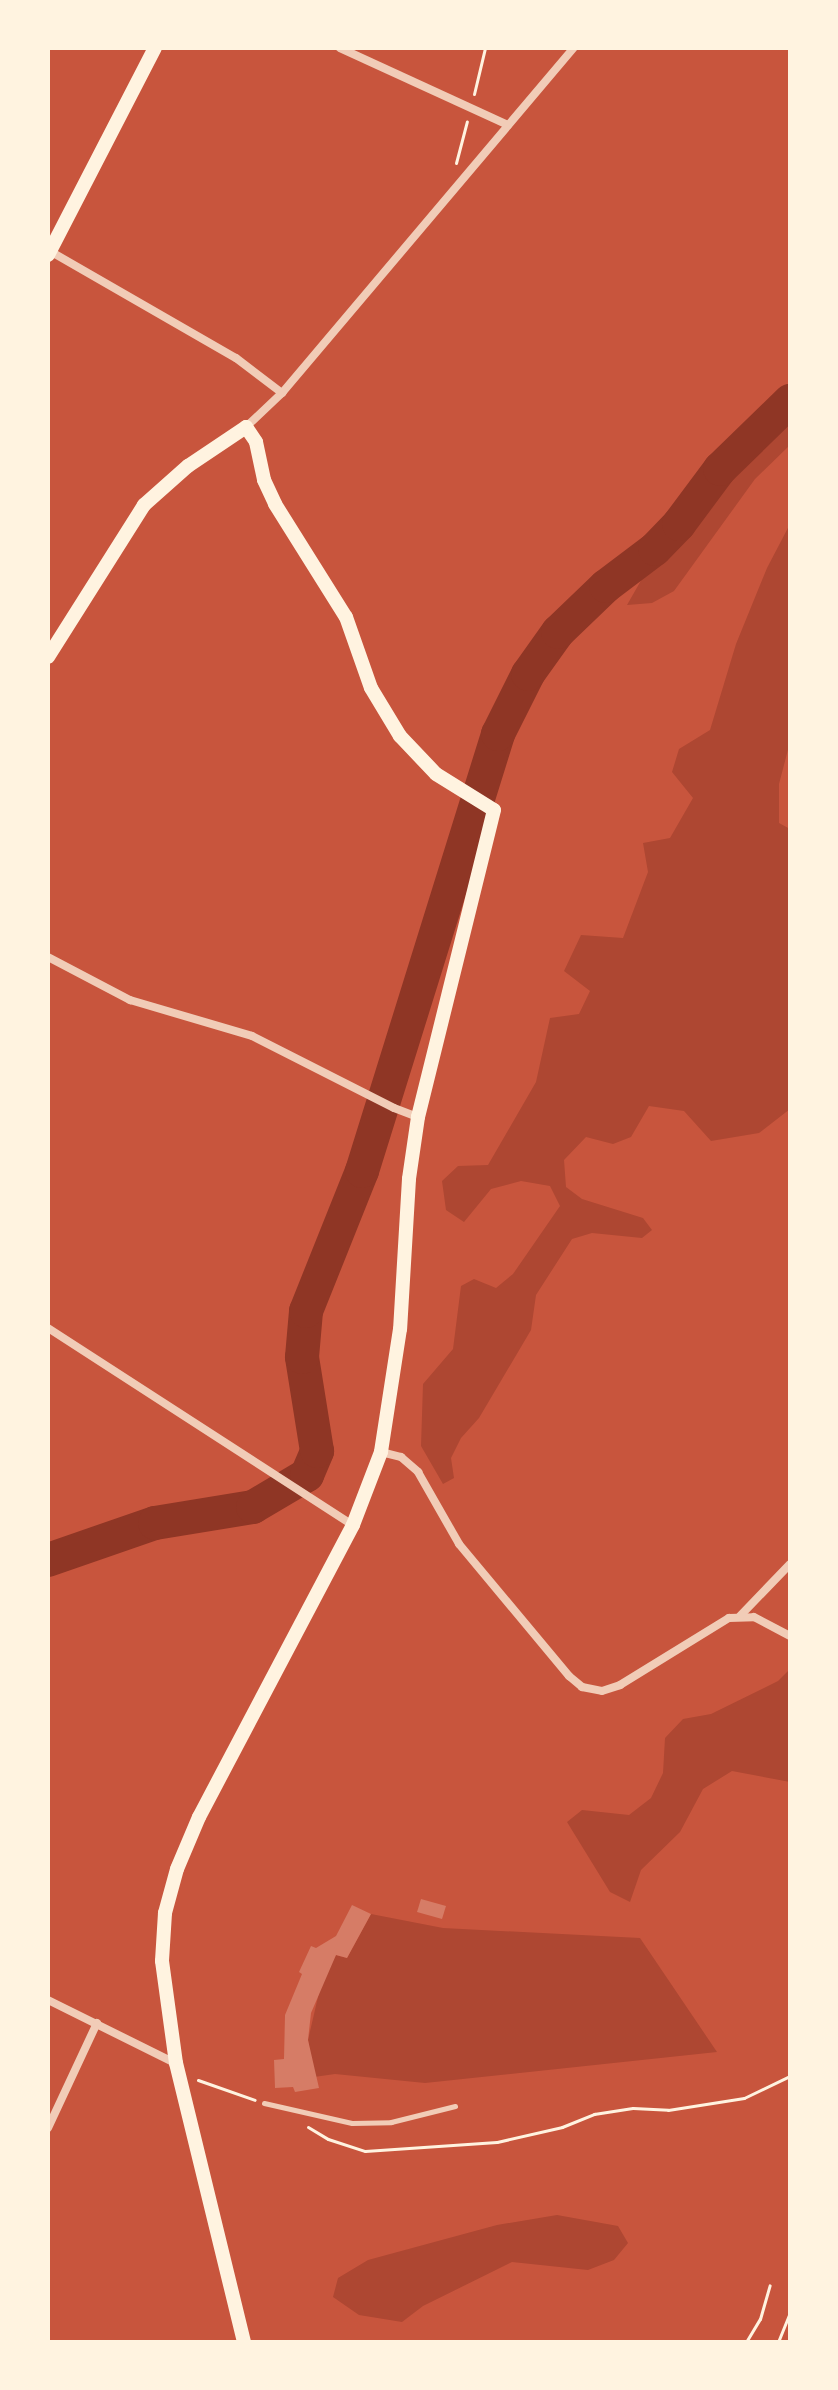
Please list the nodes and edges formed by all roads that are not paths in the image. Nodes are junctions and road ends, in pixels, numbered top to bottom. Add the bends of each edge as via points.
1 (155, 48) edge
2 (340, 48) edge
3 (574, 48) edge
4 (508, 125) junction
5 (49, 252) edge
6 (282, 393) junction
7 (246, 427) junction
8 (48, 657) edge
9 (48, 957) edge
10 (418, 1117) junction
11 (48, 1328) edge
12 (381, 1452) junction
13 (353, 1525) junction
14 (790, 1564) edge
15 (740, 1616) junction
16 (790, 1636) edge
17 (48, 2000) edge
18 (97, 2023) junction
19 (176, 2063) junction
20 (264, 2103) road end
21 (455, 2106) dead end
22 (48, 2128) edge
23 (244, 2342) edge

1 - 5 main road
2 - 4 street
3 - 4 street
4 - 6 street
5 - 6 street via 236,358
6 - 7 street
7 - 8 main road via 188,466 144,505
7 - 10 main road via 256,442 275,504 346,617 371,688 400,736 436,774 494,810
9 - 10 street via 130,1000 252,1036
10 - 12 main road via 400,1329
11 - 13 street
12 - 13 main road
12 - 15 street via 401,1457 418,1472 459,1544 582,1687 602,1691 620,1685 705,1630
13 - 19 main road via 199,1817 177,1869 165,1913 162,1961
14 - 15 street
15 - 16 street via 754,1617
17 - 18 street
18 - 19 street
18 - 22 street
19 - 23 main road
20 - 21 lane via 352,2123 391,2122

